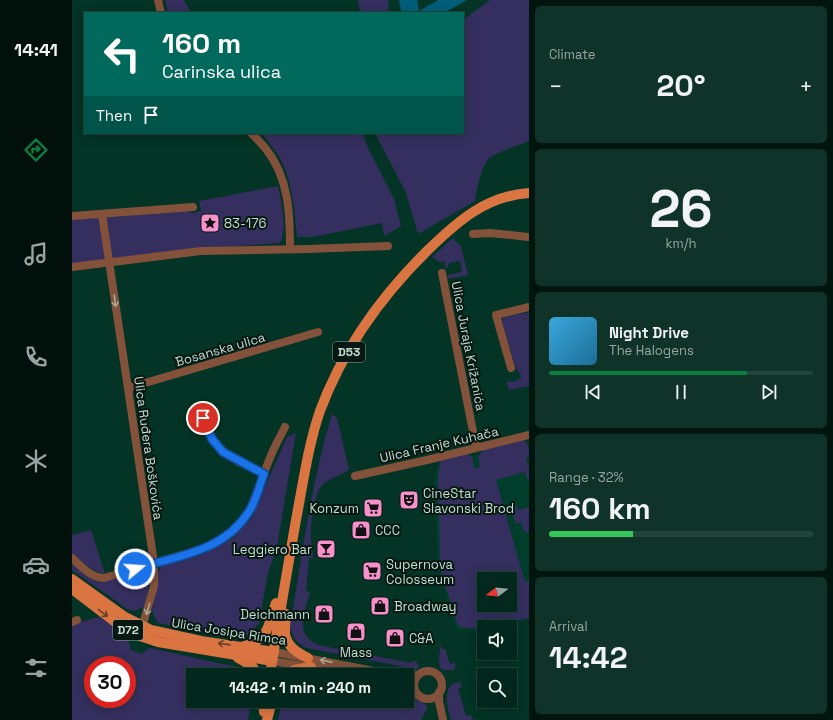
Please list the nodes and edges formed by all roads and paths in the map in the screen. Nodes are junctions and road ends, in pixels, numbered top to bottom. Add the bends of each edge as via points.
1 (158, 0) edge
2 (161, 12) edge
3 (252, 134) edge
4 (527, 194) edge
5 (193, 207) dead end
6 (102, 214) junction
7 (72, 216) edge
8 (473, 234) dead end
9 (529, 237) edge
10 (388, 246) dead end
11 (290, 249) junction
12 (110, 262) junction
13 (72, 268) edge
14 (442, 273) dead end
15 (529, 307) edge
16 (318, 332) dead end
17 (511, 368) dead end
18 (128, 388) junction
19 (203, 418) dead end
20 (285, 427) dead end
21 (529, 434) edge
22 (476, 447) junction
23 (264, 474) junction
24 (354, 476) dead end
25 (72, 558) edge
26 (154, 563) junction
27 (72, 580) edge
28 (72, 590) edge
29 (284, 590) junction
30 (282, 600) junction
31 (141, 631) junction
32 (243, 647) junction
33 (229, 654) junction
34 (273, 657) junction
35 (309, 663) junction
36 (252, 668) edge
37 (271, 668) edge
38 (298, 668) edge
39 (331, 668) edge
40 (345, 668) edge
41 (418, 675) junction
42 (414, 676) edge
43 (415, 690) joint
44 (439, 692) junction
45 (428, 698) junction
46 (442, 720) edge

1 - 2 street
3 - 11 street via 274,161 285,186 290,223
4 - 29 main road, D53 via 514,195 480,207 460,220 392,287 355,341 332,384 312,436
5 - 6 street
6 - 7 street
6 - 12 street, Ulica Ruđera Boškovića
8 - 9 street
10 - 11 street
11 - 12 street via 201,251
12 - 13 street
12 -> 18 street, Ulica Ruđera Boškovića
14 - 22 street, Ulica Juraja Križanića
15 - 17 street via 496,315
16 - 18 street, Bosanska ulica
18 - 26 street, Ulica Ruđera Boškovića
19 - 23 street via 212,439 223,452
20 - 23 street
21 - 22 street, Ulica Franje Kuhača
22 - 24 street, Ulica Franje Kuhača
23 - 26 street via 249,512 223,539 211,546
25 - 26 street via 98,578
26 -> 31 street, Ulica Ruđera Boškovića via 154,586
27 - 31 main road, Ulica Josipa Rimca / D72
28 -> 31 main road, Ulica Josipa Rimca / D72 via 131,632
29 - 30 main road, D53
29 - 32 main road via 278,599 266,633 256,642
30 - 34 main road, D53
30 - 35 main road via 286,611 286,639
32 -> 31 main road, Ulica Josipa Rimca / D72
31 - 33 main road, Ulica Josipa Rimca / D72 via 158,642
32 - 34 main road, Ulica Josipa Rimca / D72
33 - 34 main road, Ulica Josipa Rimca / D72
33 - 36 main road via 247,662
34 - 35 street, Ulica Josipa Rimca
34 - 37 main road, D53
35 - 38 main road
35 - 39 street, Ulica Josipa Rimca
40 -> 35 street, Ulica Josipa Rimca
41 - 42 street
41 - 43 street via 414,682
41 - 44 street via 425,671 436,674 441,682
43 - 45 street via 420,696
44 - 45 street
44 - 46 street
45 - 46 street

